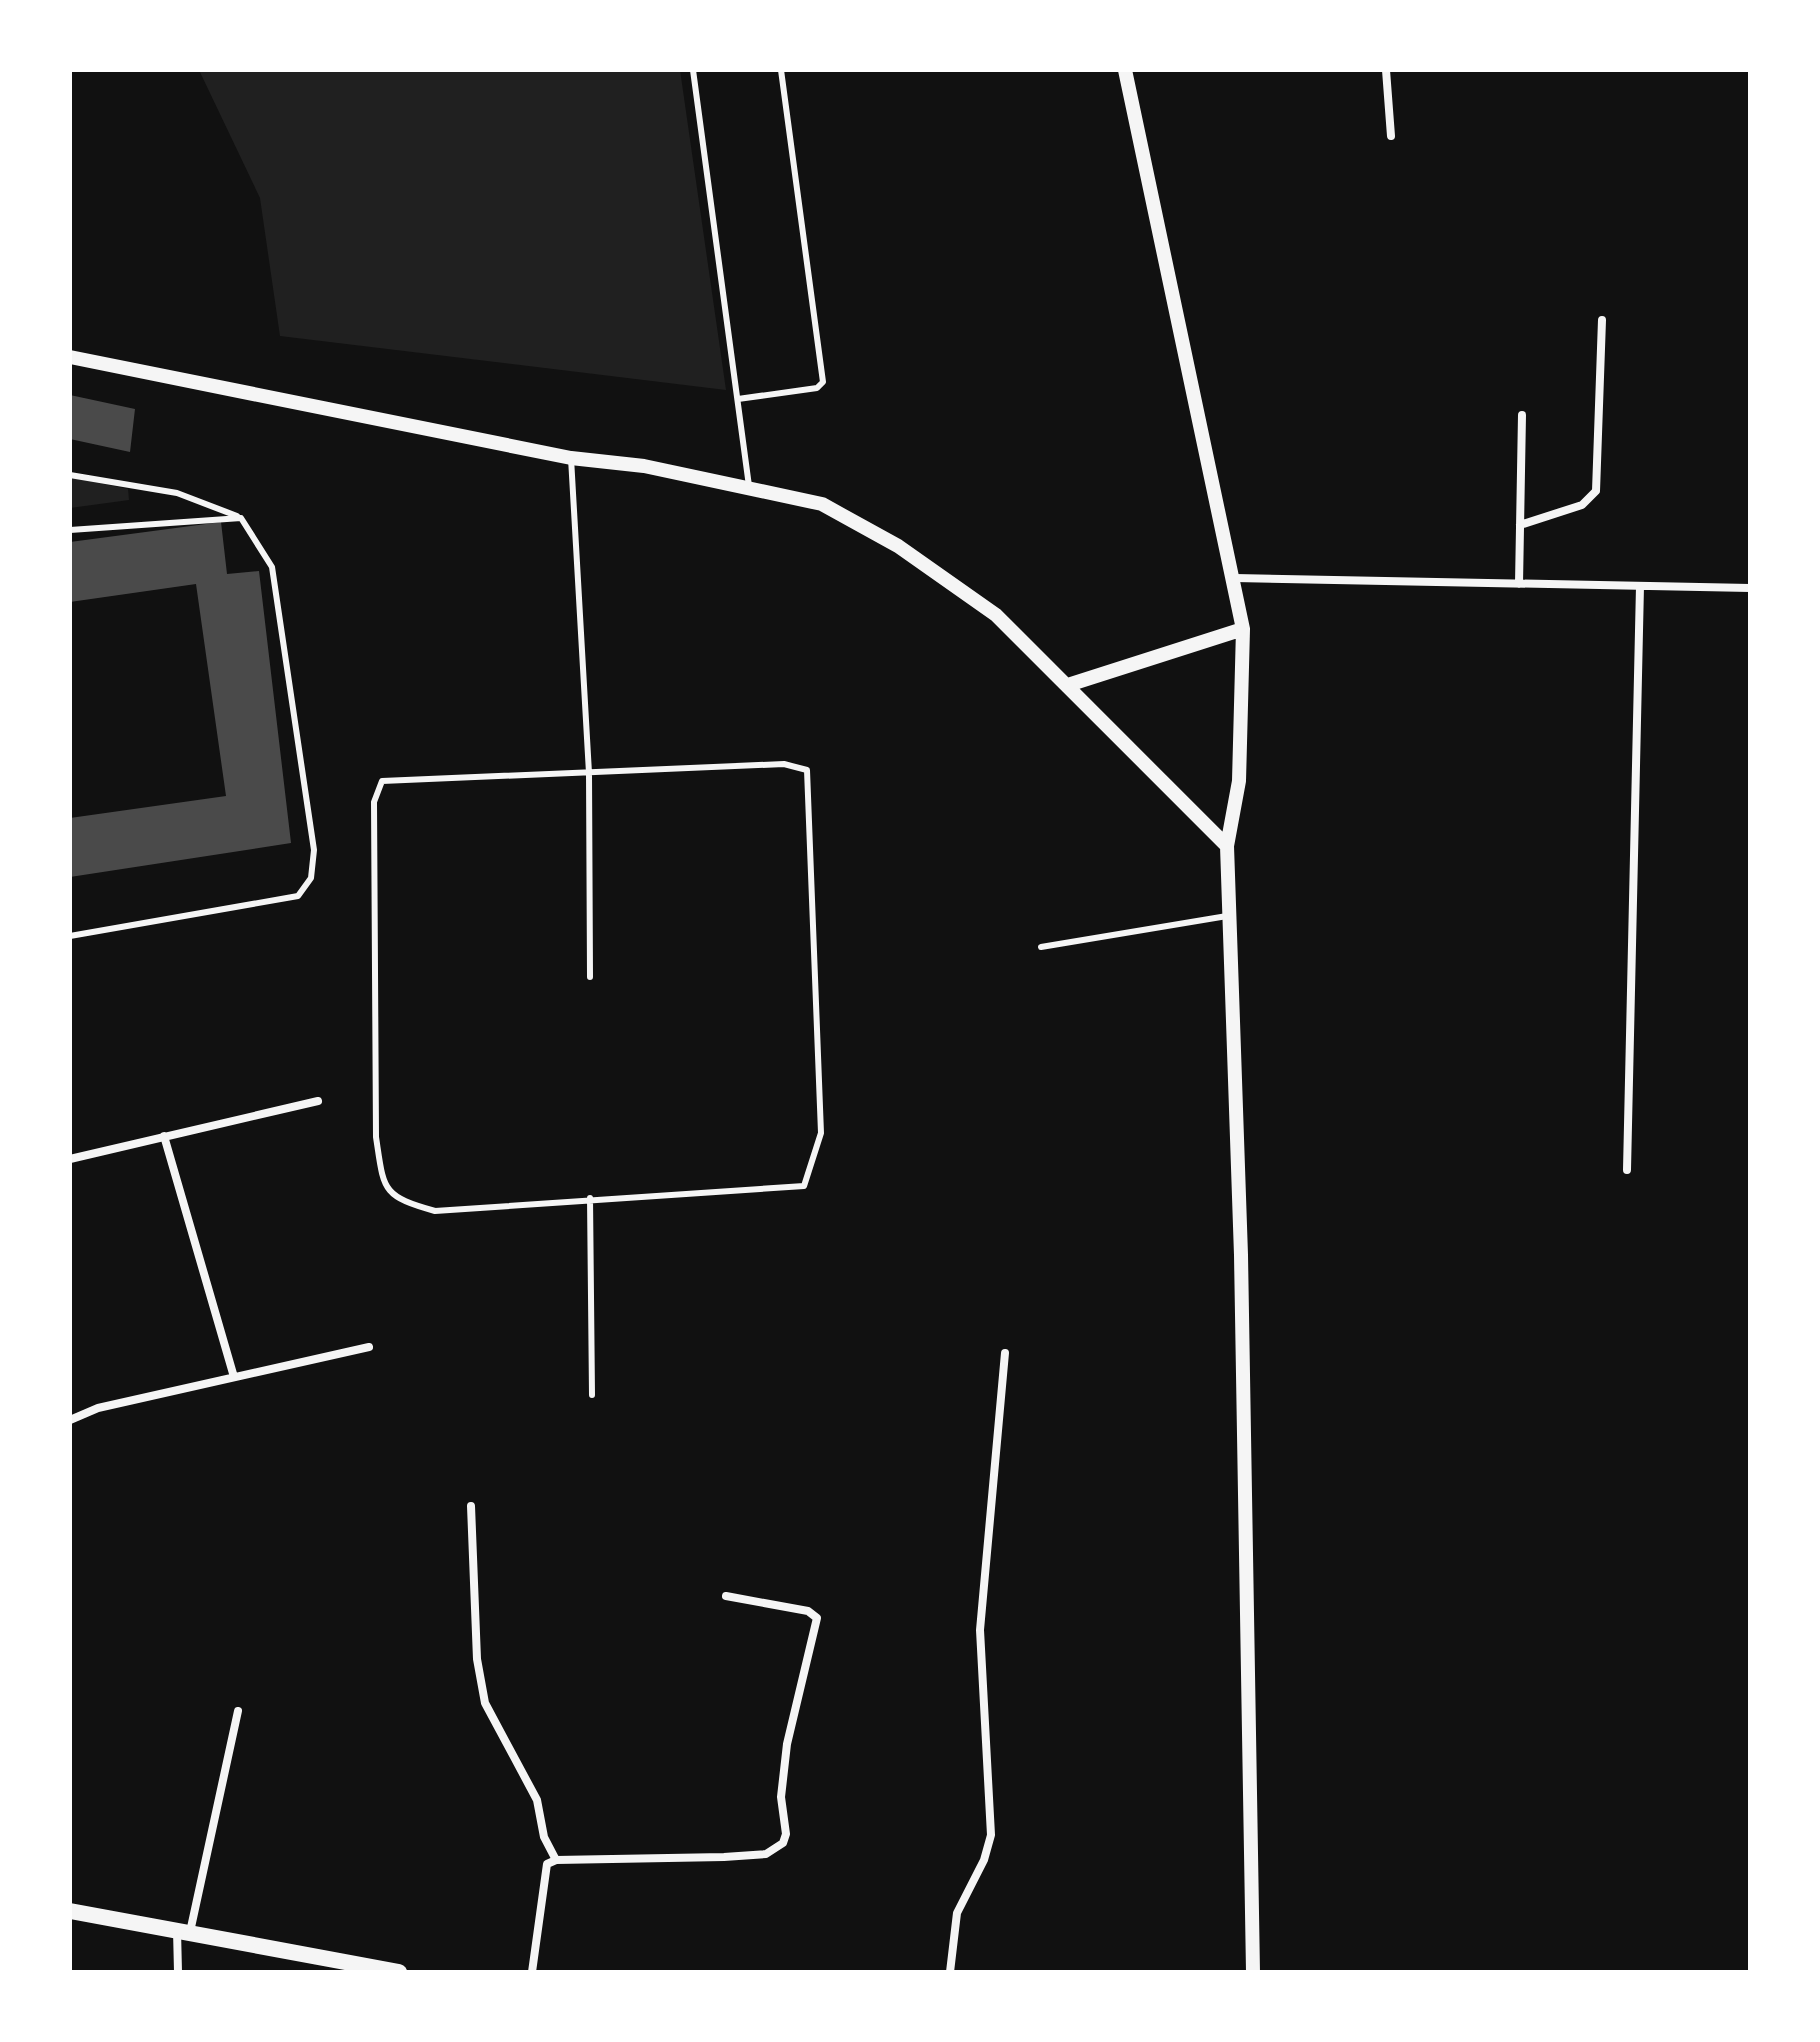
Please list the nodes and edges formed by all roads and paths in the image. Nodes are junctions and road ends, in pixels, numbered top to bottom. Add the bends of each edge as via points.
1 (693, 70) edge
2 (781, 70) edge
3 (1125, 70) edge
4 (1386, 70) edge
5 (1391, 136) dead end
6 (1602, 320) dead end
7 (70, 357) edge
8 (738, 399) junction
9 (1522, 415) dead end
10 (571, 458) junction
11 (70, 475) edge
12 (749, 486) junction
13 (241, 518) junction
14 (1520, 525) junction
15 (70, 530) edge
16 (1235, 578) junction
17 (1519, 584) junction
18 (1640, 586) junction
19 (1750, 588) edge
20 (1243, 629) junction
21 (1068, 685) junction
22 (589, 773) junction
23 (1227, 846) junction
24 (1227, 916) junction
25 (70, 936) edge
26 (1041, 947) dead end
27 (590, 977) dead end
28 (318, 1101) dead end
29 (164, 1136) junction
30 (70, 1159) edge
31 (1627, 1170) dead end
32 (590, 1198) junction
33 (369, 1347) dead end
34 (1005, 1353) dead end
35 (234, 1377) junction
36 (592, 1395) dead end
37 (70, 1420) edge
38 (471, 1506) dead end
39 (726, 1596) dead end
40 (238, 1711) dead end
41 (556, 1860) junction
42 (70, 1911) edge
43 (184, 1931) junction
44 (178, 1972) edge
45 (399, 1972) edge
46 (532, 1972) edge
47 (950, 1972) edge
48 (1253, 1972) edge

1 - 8 lane
2 - 8 lane via 823,382 817,388
3 - 16 street
4 - 5 street
6 - 14 street via 1596,491 1582,505
7 - 10 street
8 - 12 lane
9 - 14 street
10 - 12 street
10 - 22 lane
11 - 13 lane via 177,493
12 - 21 street via 822,504 898,546 996,615
13 - 15 lane
13 - 25 lane via 272,567 314,850 311,878 298,896
14 - 17 street
16 - 17 street
16 - 20 street
17 - 18 street
18 - 19 street
18 - 31 street
20 - 21 street
20 - 23 street via 1239,781
21 - 23 street
22 - 27 lane
22 - 32 lane via 382,781 374,802 376,1137 382,1181 398,1201 435,1211
22 - 32 lane via 784,764 807,770 821,1133 804,1186
23 - 24 street
24 - 26 lane
24 - 48 street via 1241,1255
28 - 29 street
29 - 30 street
29 - 35 street
32 - 36 lane
33 - 35 street
34 - 47 street via 980,1630 991,1835 957,1913
35 - 37 street via 98,1408
38 - 41 street via 477,1659 485,1703 537,1800 544,1837
39 - 41 street via 808,1611 817,1618 787,1744 783,1843 766,1854
40 - 43 street
41 - 46 street via 547,1864
42 - 43 main road
43 - 44 street
43 - 45 main road

